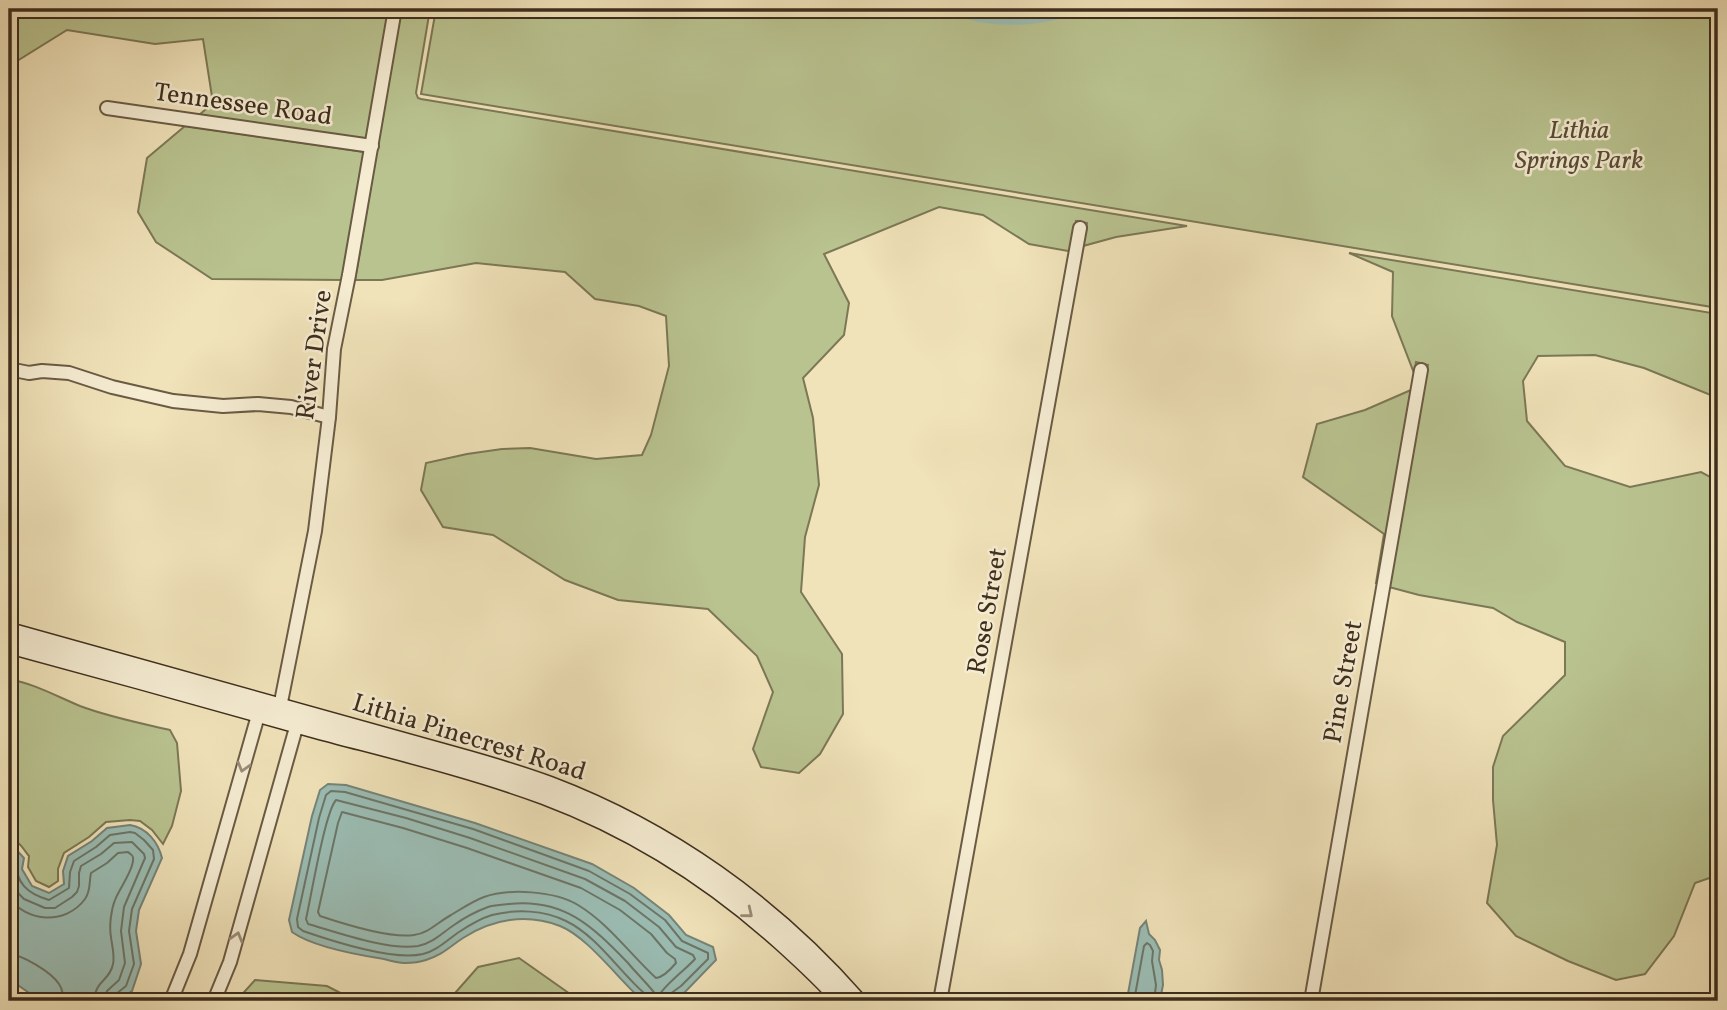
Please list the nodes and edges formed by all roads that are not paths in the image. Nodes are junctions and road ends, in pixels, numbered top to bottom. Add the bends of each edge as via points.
1 (395, 9) edge
2 (107, 108) dead end
3 (372, 146) junction
4 (1080, 228) dead end
5 (9, 369) edge
6 (1421, 370) dead end
7 (329, 417) junction
8 (9, 631) edge
9 (9, 645) edge
10 (280, 707) junction
11 (260, 708) junction
12 (298, 718) junction
13 (172, 1001) edge
14 (214, 1001) edge
15 (841, 1001) edge
16 (858, 1001) edge
17 (940, 1001) edge
18 (1311, 1001) edge

1 - 3 street, River Drive
2 - 3 street, Tennessee Road
3 - 7 street, River Drive via 334,349
4 - 17 street, Rose Street
5 - 7 street via 69,373 173,401 291,407
6 - 18 street, Pine Street
7 - 10 street, River Drive via 316,531
8 - 11 main road, Lithia Pinecrest Road
9 - 11 main road, Lithia Pinecrest Road
10 - 11 main road, Lithia Pinecrest Road
10 - 12 main road, Lithia Pinecrest Road
11 - 12 main road, Lithia Pinecrest Road
11 -> 13 street via 190,954
14 -> 12 street via 230,962
12 -> 15 main road, Lithia Pinecrest Road via 517,787 630,834 732,901
12 - 16 main road, Lithia Pinecrest Road via 448,753 527,777 638,825 760,906 819,958

